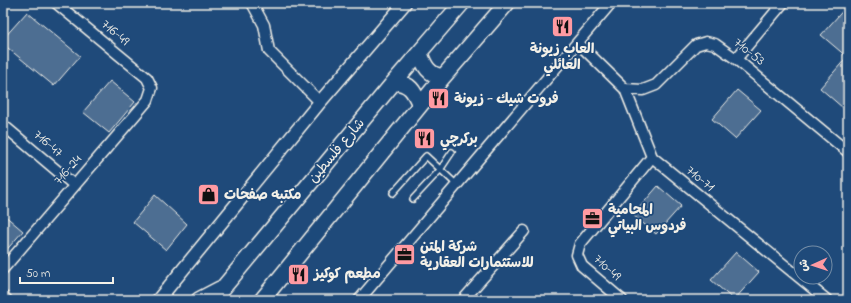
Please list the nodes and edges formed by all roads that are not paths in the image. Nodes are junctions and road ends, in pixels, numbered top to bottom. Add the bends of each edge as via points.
1 (56, 3) edge
2 (252, 3) edge
3 (405, 3) edge
4 (462, 3) edge
5 (507, 3) edge
6 (611, 3) edge
7 (783, 3) edge
8 (578, 43) junction
9 (420, 53) junction
10 (736, 59) junction
11 (443, 77) junction
12 (394, 82) junction
13 (152, 88) joint
14 (625, 89) junction
15 (320, 102) junction
16 (420, 105) junction
17 (3, 125) edge
18 (452, 152) dead end
19 (848, 152) edge
20 (652, 158) junction
21 (440, 170) junction
22 (74, 185) junction
23 (457, 185) junction
24 (393, 193) dead end
25 (413, 199) dead end
26 (524, 231) dead end
27 (3, 269) edge
28 (223, 288) junction
29 (3, 296) edge
30 (7, 300) edge
31 (158, 300) edge
32 (199, 300) edge
33 (213, 300) edge
34 (262, 300) edge
35 (359, 300) edge
36 (463, 300) edge
37 (622, 300) edge
38 (827, 300) edge

1 - 13 street, 716-49 via 147,78
2 - 15 street via 264,25 269,51
3 - 15 street
4 - 9 main road, شارع فلسطين
5 - 11 main road
6 - 8 street
7 - 10 street
8 - 14 street
8 - 23 street
9 - 11 main road via 422,62 429,72
9 - 12 main road, شارع فلسطين
10 - 14 street, 710-53 via 715,44 706,42 696,45 656,85 643,90
10 - 19 street, 710-53
11 - 16 main road
12 - 16 main road via 402,82 410,87
12 - 28 main road, شارع فلسطين
13 - 22 street, 716-24 via 148,100
14 - 20 street
15 - 31 street
16 - 34 main road
17 - 22 street, 716-47
18 - 21 lane
20 - 37 street, 710-49 via 580,244 578,255 582,266
20 - 38 street, 710-71
21 - 23 lane
21 - 24 lane via 426,156
21 - 25 lane
22 - 27 street, 716-24
23 - 35 street
26 - 36 street
28 - 32 main road
28 - 33 main road, شارع فلسطين
29 - 30 street

